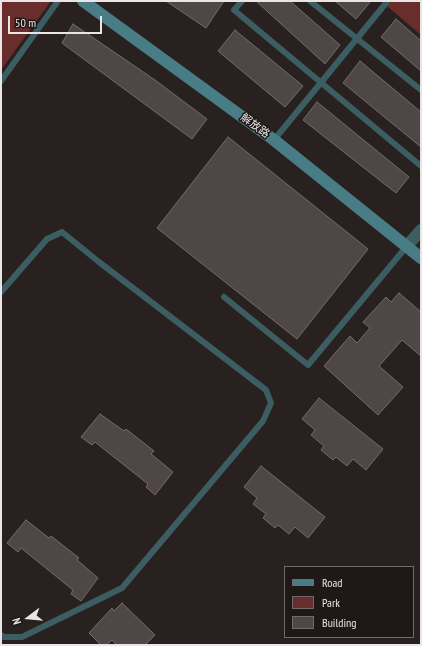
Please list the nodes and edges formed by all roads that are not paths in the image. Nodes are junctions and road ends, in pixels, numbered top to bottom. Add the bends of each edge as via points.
1 (58, 1) edge
2 (83, 1) edge
3 (242, 1) edge
4 (310, 1) edge
5 (386, 3) dead end
6 (356, 38) junction
7 (1, 81) edge
8 (320, 82) junction
9 (421, 90) edge
10 (274, 140) junction
11 (421, 166) edge
12 (421, 230) edge
13 (407, 246) junction
14 (421, 258) edge
15 (1, 292) edge
16 (224, 297) dead end
17 (1, 635) edge

1 - 7 lane
2 - 10 street, 解放路
3 - 8 lane via 234,10
4 - 6 lane
5 - 6 lane
6 - 8 lane
6 - 9 lane
8 - 10 lane
8 - 11 lane
10 - 13 street, 解放路
12 - 13 street
13 - 14 street, 解放路
13 - 16 lane via 308,365
15 - 17 lane via 47,239 62,232 266,390 271,403 263,421 122,588 22,637

